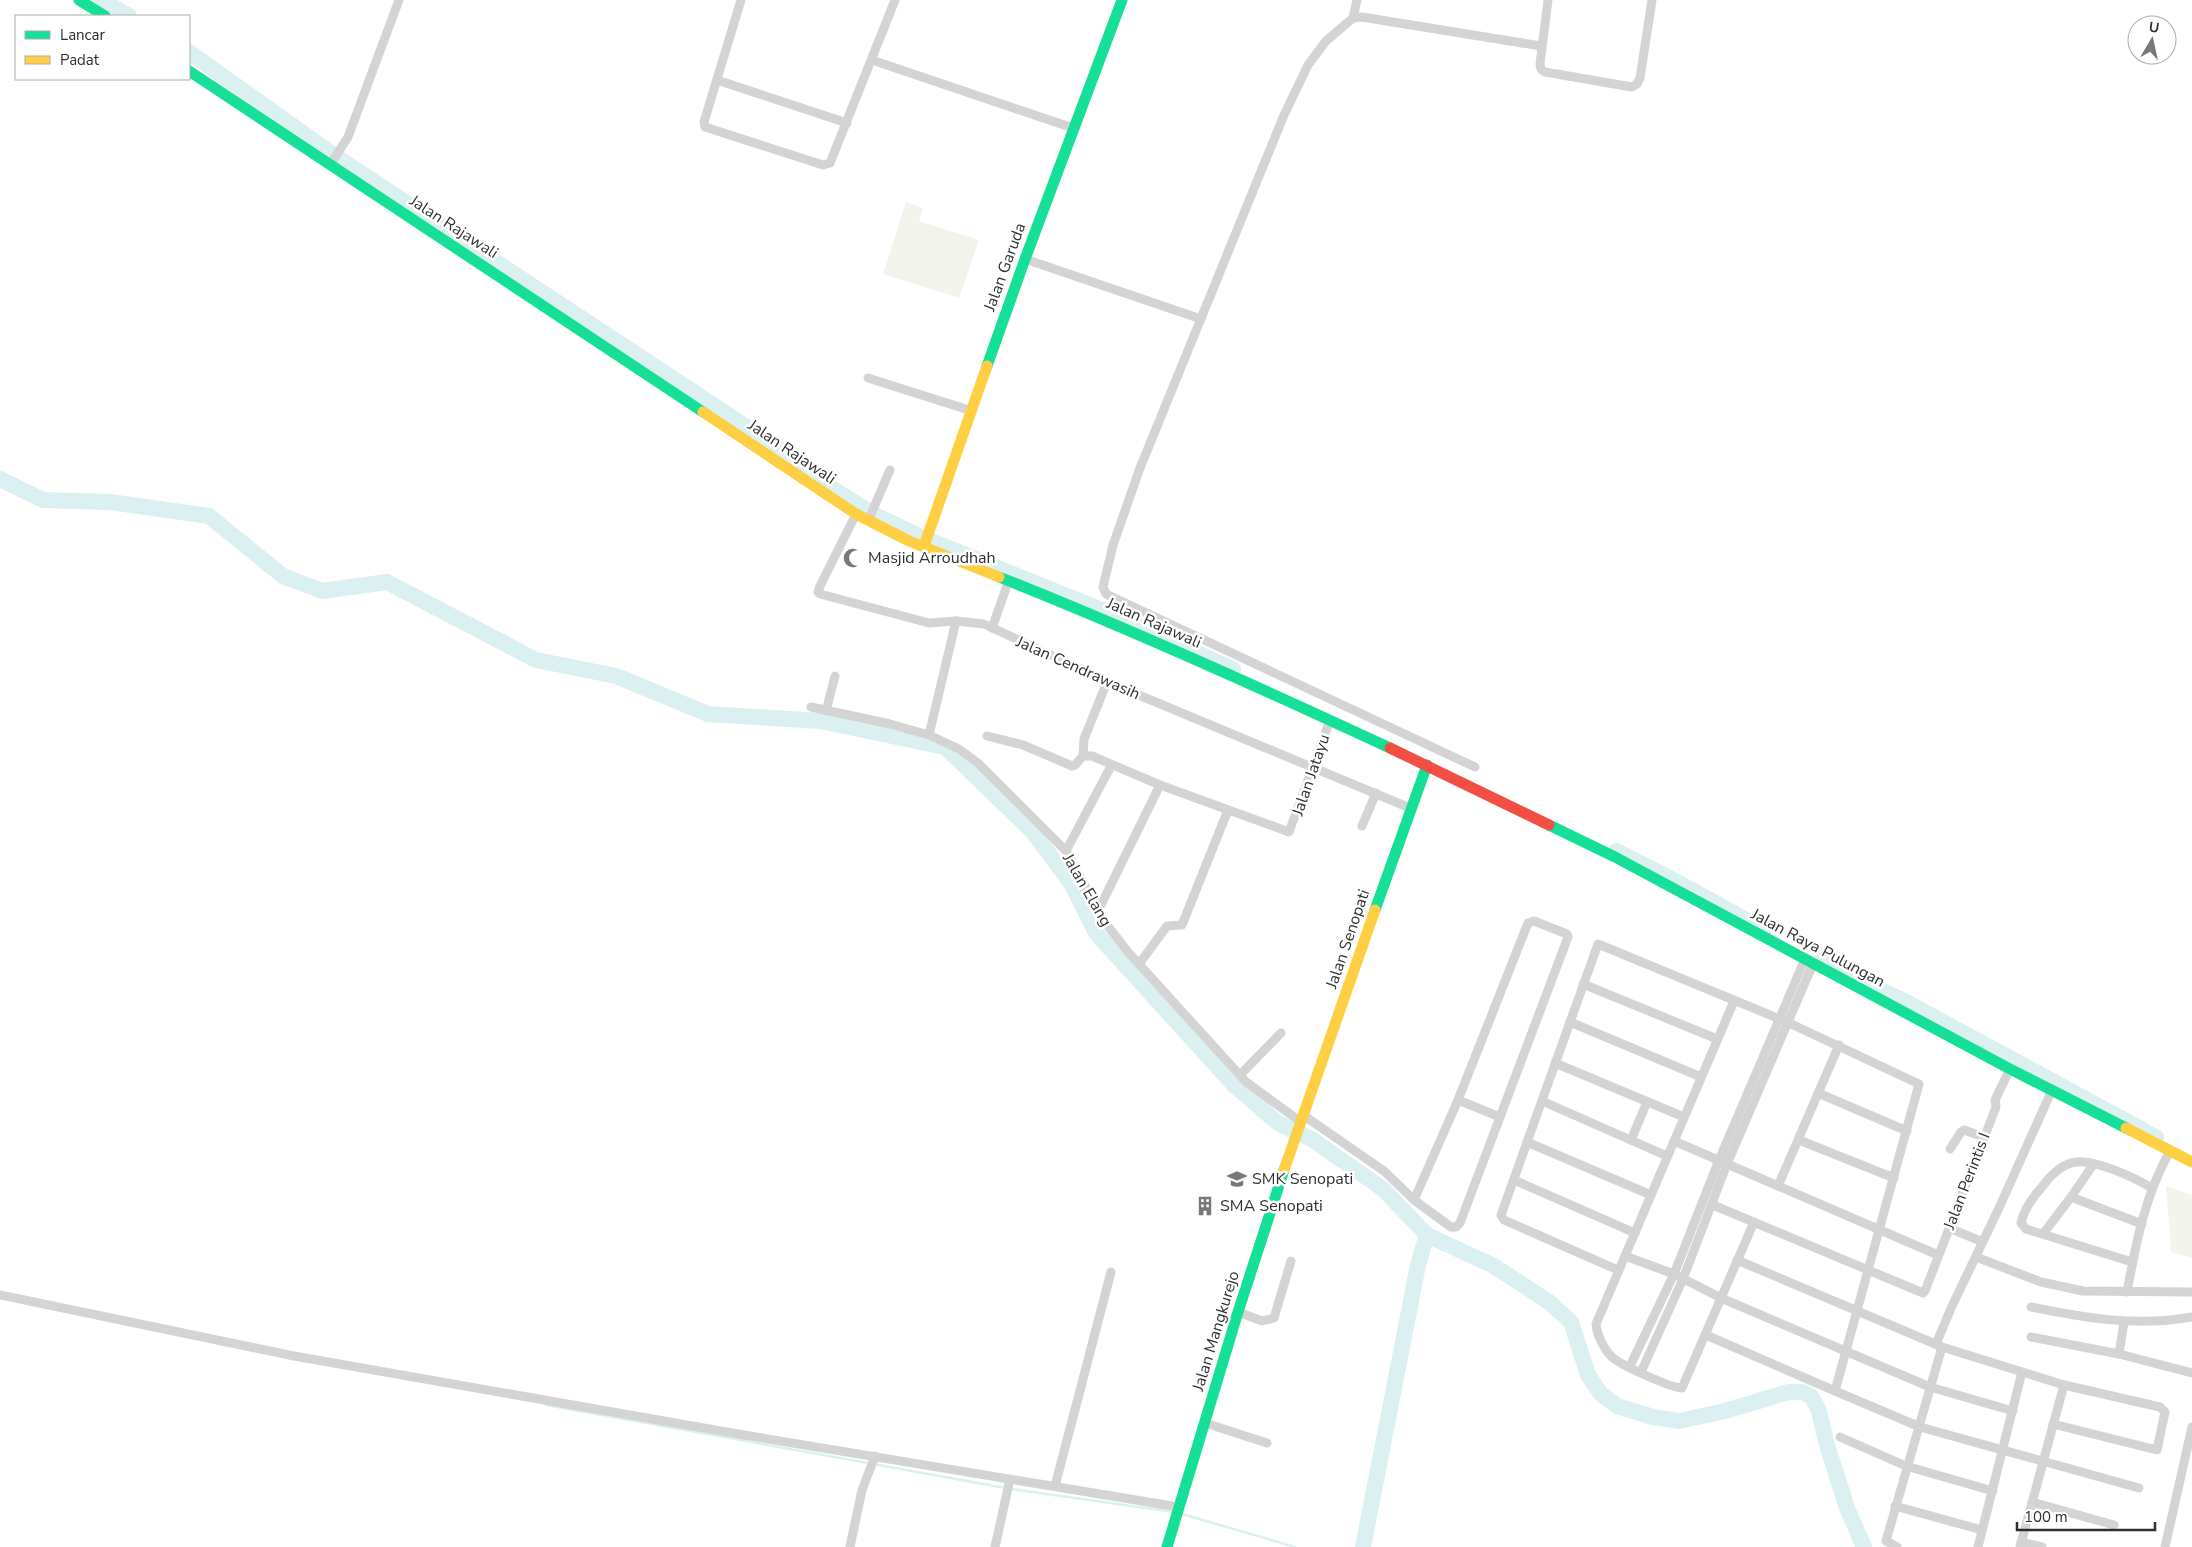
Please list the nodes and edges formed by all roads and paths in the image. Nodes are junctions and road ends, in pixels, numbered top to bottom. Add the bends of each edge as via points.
1 (79, 0) edge
2 (399, 0) edge
3 (741, 0) edge
4 (895, 0) edge
5 (1122, 0) edge
6 (1356, 0) edge
7 (1548, 0) edge
8 (1652, 0) edge
9 (103, 15) edge
10 (1353, 18) junction
11 (1542, 46) junction
12 (872, 60) junction
13 (190, 72) edge
14 (717, 80) junction
15 (847, 123) junction
16 (1073, 128) junction
17 (333, 162) junction
18 (1025, 259) junction
19 (1201, 319) junction
20 (868, 378) dead end
21 (972, 411) junction
22 (890, 470) dead end
23 (856, 514) junction
24 (870, 517) junction
25 (925, 543) junction
26 (1009, 580) junction
27 (956, 621) junction
28 (992, 628) junction
29 (835, 676) dead end
30 (1107, 682) junction
31 (811, 707) dead end
32 (826, 711) junction
33 (1330, 720) junction
34 (929, 735) junction
35 (987, 736) dead end
36 (1083, 756) junction
37 (1428, 764) junction
38 (1111, 766) junction
39 (1313, 767) junction
40 (1475, 767) dead end
41 (1160, 785) junction
42 (1376, 794) junction
43 (1410, 808) junction
44 (1228, 810) junction
45 (1362, 826) dead end
46 (1066, 851) junction
47 (1098, 911) junction
48 (1809, 962) junction
49 (1139, 964) junction
50 (1583, 984) junction
51 (1734, 1001) junction
52 (1783, 1020) junction
53 (1570, 1022) junction
54 (1281, 1033) dead end
55 (1717, 1039) junction
56 (1839, 1045) junction
57 (1555, 1063) junction
58 (2010, 1069) junction
59 (1240, 1075) junction
60 (1701, 1077) junction
61 (2052, 1090) junction
62 (1818, 1093) junction
63 (1458, 1100) junction
64 (1542, 1101) junction
65 (1647, 1102) junction
66 (1500, 1117) junction
67 (1684, 1117) junction
68 (1301, 1121) junction
69 (1907, 1130) junction
70 (1984, 1137) junction
71 (1631, 1140) junction
72 (1798, 1140) junction
73 (1674, 1141) junction
74 (1527, 1142) junction
75 (1950, 1149) dead end
76 (2170, 1150) junction
77 (1667, 1156) junction
78 (1723, 1162) junction
79 (2192, 1162) edge
80 (2093, 1165) junction
81 (1894, 1178) junction
82 (1514, 1180) junction
83 (1778, 1186) junction
84 (2152, 1188) junction
85 (1651, 1195) junction
86 (2071, 1197) junction
87 (1414, 1200) junction
88 (1712, 1205) junction
89 (1754, 1222) junction
90 (2142, 1224) junction
91 (1949, 1228) junction
92 (1880, 1230) junction
93 (1635, 1233) junction
94 (2043, 1234) junction
95 (1983, 1242) junction
96 (1938, 1255) junction
97 (1625, 1256) junction
98 (1976, 1257) junction
99 (1737, 1260) junction
100 (1291, 1261) dead end
101 (2132, 1262) junction
102 (1618, 1270) junction
103 (1868, 1271) junction
104 (1111, 1272) dead end
105 (1674, 1274) junction
106 (1683, 1279) junction
107 (2127, 1292) junction
108 (2192, 1292) edge
109 (0, 1296) edge
110 (1721, 1298) junction
111 (2031, 1307) dead end
112 (1857, 1310) junction
113 (1238, 1312) junction
114 (2192, 1318) edge
115 (2124, 1322) junction
116 (1706, 1335) junction
117 (2031, 1337) dead end
118 (1939, 1346) junction
119 (1846, 1350) junction
120 (2119, 1354) junction
121 (1630, 1366) junction
122 (1641, 1372) junction
123 (2022, 1372) junction
124 (2192, 1373) edge
125 (2064, 1385) junction
126 (1930, 1387) junction
127 (1835, 1390) junction
128 (2013, 1411) junction
129 (1205, 1423) junction
130 (2053, 1424) junction
131 (1920, 1427) junction
132 (2192, 1427) edge
133 (1840, 1437) dead end
134 (1267, 1443) dead end
135 (2003, 1451) junction
136 (873, 1461) junction
137 (2042, 1462) junction
138 (1906, 1466) junction
139 (1009, 1484) junction
140 (1055, 1486) junction
141 (2139, 1488) dead end
142 (1993, 1491) junction
143 (2032, 1502) junction
144 (1895, 1506) junction
145 (1176, 1513) junction
146 (2114, 1525) dead end
147 (1982, 1530) junction
148 (2021, 1545) edge
149 (850, 1547) edge
150 (995, 1547) edge
151 (1167, 1547) edge
152 (1897, 1547) edge
153 (1978, 1547) edge
154 (2042, 1547) edge
155 (2165, 1547) edge

1 - 9 street
2 - 17 street via 348,137
3 - 14 street
4 - 12 street
5 - 16 street, Jalan Garuda
6 - 10 street
7 - 11 street
8 - 11 street via 1640,78 1632,87 1545,72 1540,64
10 - 11 street
10 - 19 street via 1326,41 1308,65 1284,115
12 - 15 street
12 - 16 street
13 - 17 street, Jalan Rajawali
14 - 15 street
14 - 15 street via 704,122 708,128 823,165 830,163
16 - 18 street, Jalan Garuda
17 - 23 street, Jalan Rajawali
18 - 19 street
18 - 21 street, Jalan Garuda
19 - 40 street via 1140,468 1113,545 1103,591
20 - 21 street
21 - 25 street, Jalan Garuda
22 - 24 street
23 - 24 street, Jalan Rajawali
23 - 27 street, Jalan Cendrawasih via 820,586 820,594 928,623
24 - 25 street, Jalan Rajawali
25 - 26 street, Jalan Rajawali
26 - 28 street
26 - 33 street, Jalan Rajawali
27 - 28 street, Jalan Cendrawasih
27 - 34 street
28 - 30 street, Jalan Cendrawasih
29 - 32 street
30 - 36 street via 1084,739
30 - 39 street, Jalan Cendrawasih
31 - 32 street, Jalan Elang
32 - 34 street, Jalan Elang
33 - 37 street, Jalan Rajawali
33 - 39 street, Jalan Jatayu
34 - 46 street, Jalan Elang via 960,749 978,763
35 - 36 street via 1023,745 1072,766
36 - 38 street via 1092,756
37 - 43 street, Jalan Senopati
37 - 48 street, Jalan Raya Pulungan via 1614,857
38 - 41 street
38 - 46 street
39 - 42 street, Jalan Cendrawasih
39 - 44 street, Jalan Jatayu via 1291,830 1274,828
41 - 44 street
41 - 47 street
42 - 43 street, Jalan Cendrawasih
42 - 45 street
43 - 68 street, Jalan Senopati
44 - 49 street via 1182,925 1167,926
46 - 47 street, Jalan Elang
47 - 49 street, Jalan Elang via 1114,936
48 - 52 street
48 - 58 street, Jalan Raya Pulungan
49 - 59 street, Jalan Elang
50 - 51 street via 1596,946 1600,944
50 - 53 street
50 - 55 street
51 - 52 street
51 - 55 street
52 - 56 street
52 - 78 street
53 - 57 street
53 - 60 street
54 - 59 street
55 - 60 street
56 - 62 street
56 - 69 street via 1918,1082
57 - 64 street
57 - 65 street
58 - 61 street, Jalan Raya Pulungan
58 - 70 street, Jalan Perintis I via 1995,1100 1996,1107
59 - 68 street, Jalan Elang via 1265,1097
60 - 67 street
61 - 76 street, Jalan Raya Pulungan
61 - 95 street
62 - 69 street
62 - 72 street
63 - 66 street
63 - 66 street via 1528,923 1534,921 1567,934
63 - 87 street
64 - 71 street
64 - 74 street
65 - 67 street
65 - 71 street
66 - 87 street, Jalan Elang via 1459,1226 1451,1227
67 - 73 street
68 - 87 street, Jalan Elang via 1384,1171
68 - 113 street, Jalan Mangkurejo
69 - 81 street
70 - 75 street via 1964,1130
70 - 91 street, Jalan Perintis I
71 - 77 street
72 - 81 street
72 - 83 street
73 - 77 street
73 - 78 street
74 - 82 street
74 - 85 street
76 - 79 street, Jalan Raya Pulungan
76 - 84 street
77 - 85 street
78 - 83 street
78 - 88 street
78 - 105 street
80 - 84 street via 2130,1175
80 - 86 street
80 - 94 street via 2087,1162 2067,1165 2048,1179 2032,1199 2023,1213 2022,1227
81 - 92 street
82 - 93 street
82 - 102 street via 1501,1218
83 - 92 street
84 - 90 street
85 - 93 street
86 - 90 street
86 - 94 street
88 - 89 street
88 - 106 street
89 - 99 street
89 - 103 street
90 - 101 street
91 - 95 street
91 - 96 street, Jalan Perintis I
92 - 96 street
92 - 103 street
93 - 97 street
94 - 101 street
95 - 98 street
96 - 103 street, Jalan Perintis I via 1923,1293
97 - 102 street
97 - 105 street
98 - 107 street via 2056,1286 2083,1291
98 - 118 street via 1952,1306
99 - 110 street
99 - 112 street
100 - 113 street via 1274,1318 1262,1321
101 - 107 street
102 - 121 street via 1596,1327 1606,1351
103 - 112 street
104 - 140 street
105 - 106 street
105 - 121 street
106 - 110 street
106 - 122 street
107 - 108 street
109 - 136 street via 294,1356
110 - 116 street
110 - 119 street
111 - 115 street
112 - 118 street
112 - 119 street
113 - 129 street, Jalan Mangkurejo
114 - 115 street
115 - 120 street
116 - 122 street via 1682,1388
116 - 127 street
117 - 120 street
118 - 123 street
118 - 126 street
119 - 126 street
119 - 127 street
120 - 124 street
121 - 122 street
123 - 125 street
123 - 128 street
125 - 130 street
125 - 130 street via 2164,1409 2159,1448 2153,1450
126 - 128 street
126 - 131 street
127 - 131 street
128 - 135 street
129 - 134 street
129 - 145 street, Jalan Mangkurejo
130 - 137 street
131 - 135 street
131 - 138 street
132 - 155 street
133 - 138 street
135 - 137 street
135 - 142 street
136 - 139 street
136 - 149 street via 862,1490
137 - 141 street
137 - 143 street
138 - 142 street
138 - 144 street
139 - 140 street
139 - 150 street
140 - 145 street
142 - 147 street
143 - 146 street
143 - 148 street
144 - 147 street
144 - 152 street via 1886,1541
145 - 151 street, Jalan Mangkurejo
147 - 153 street
148 - 154 street

